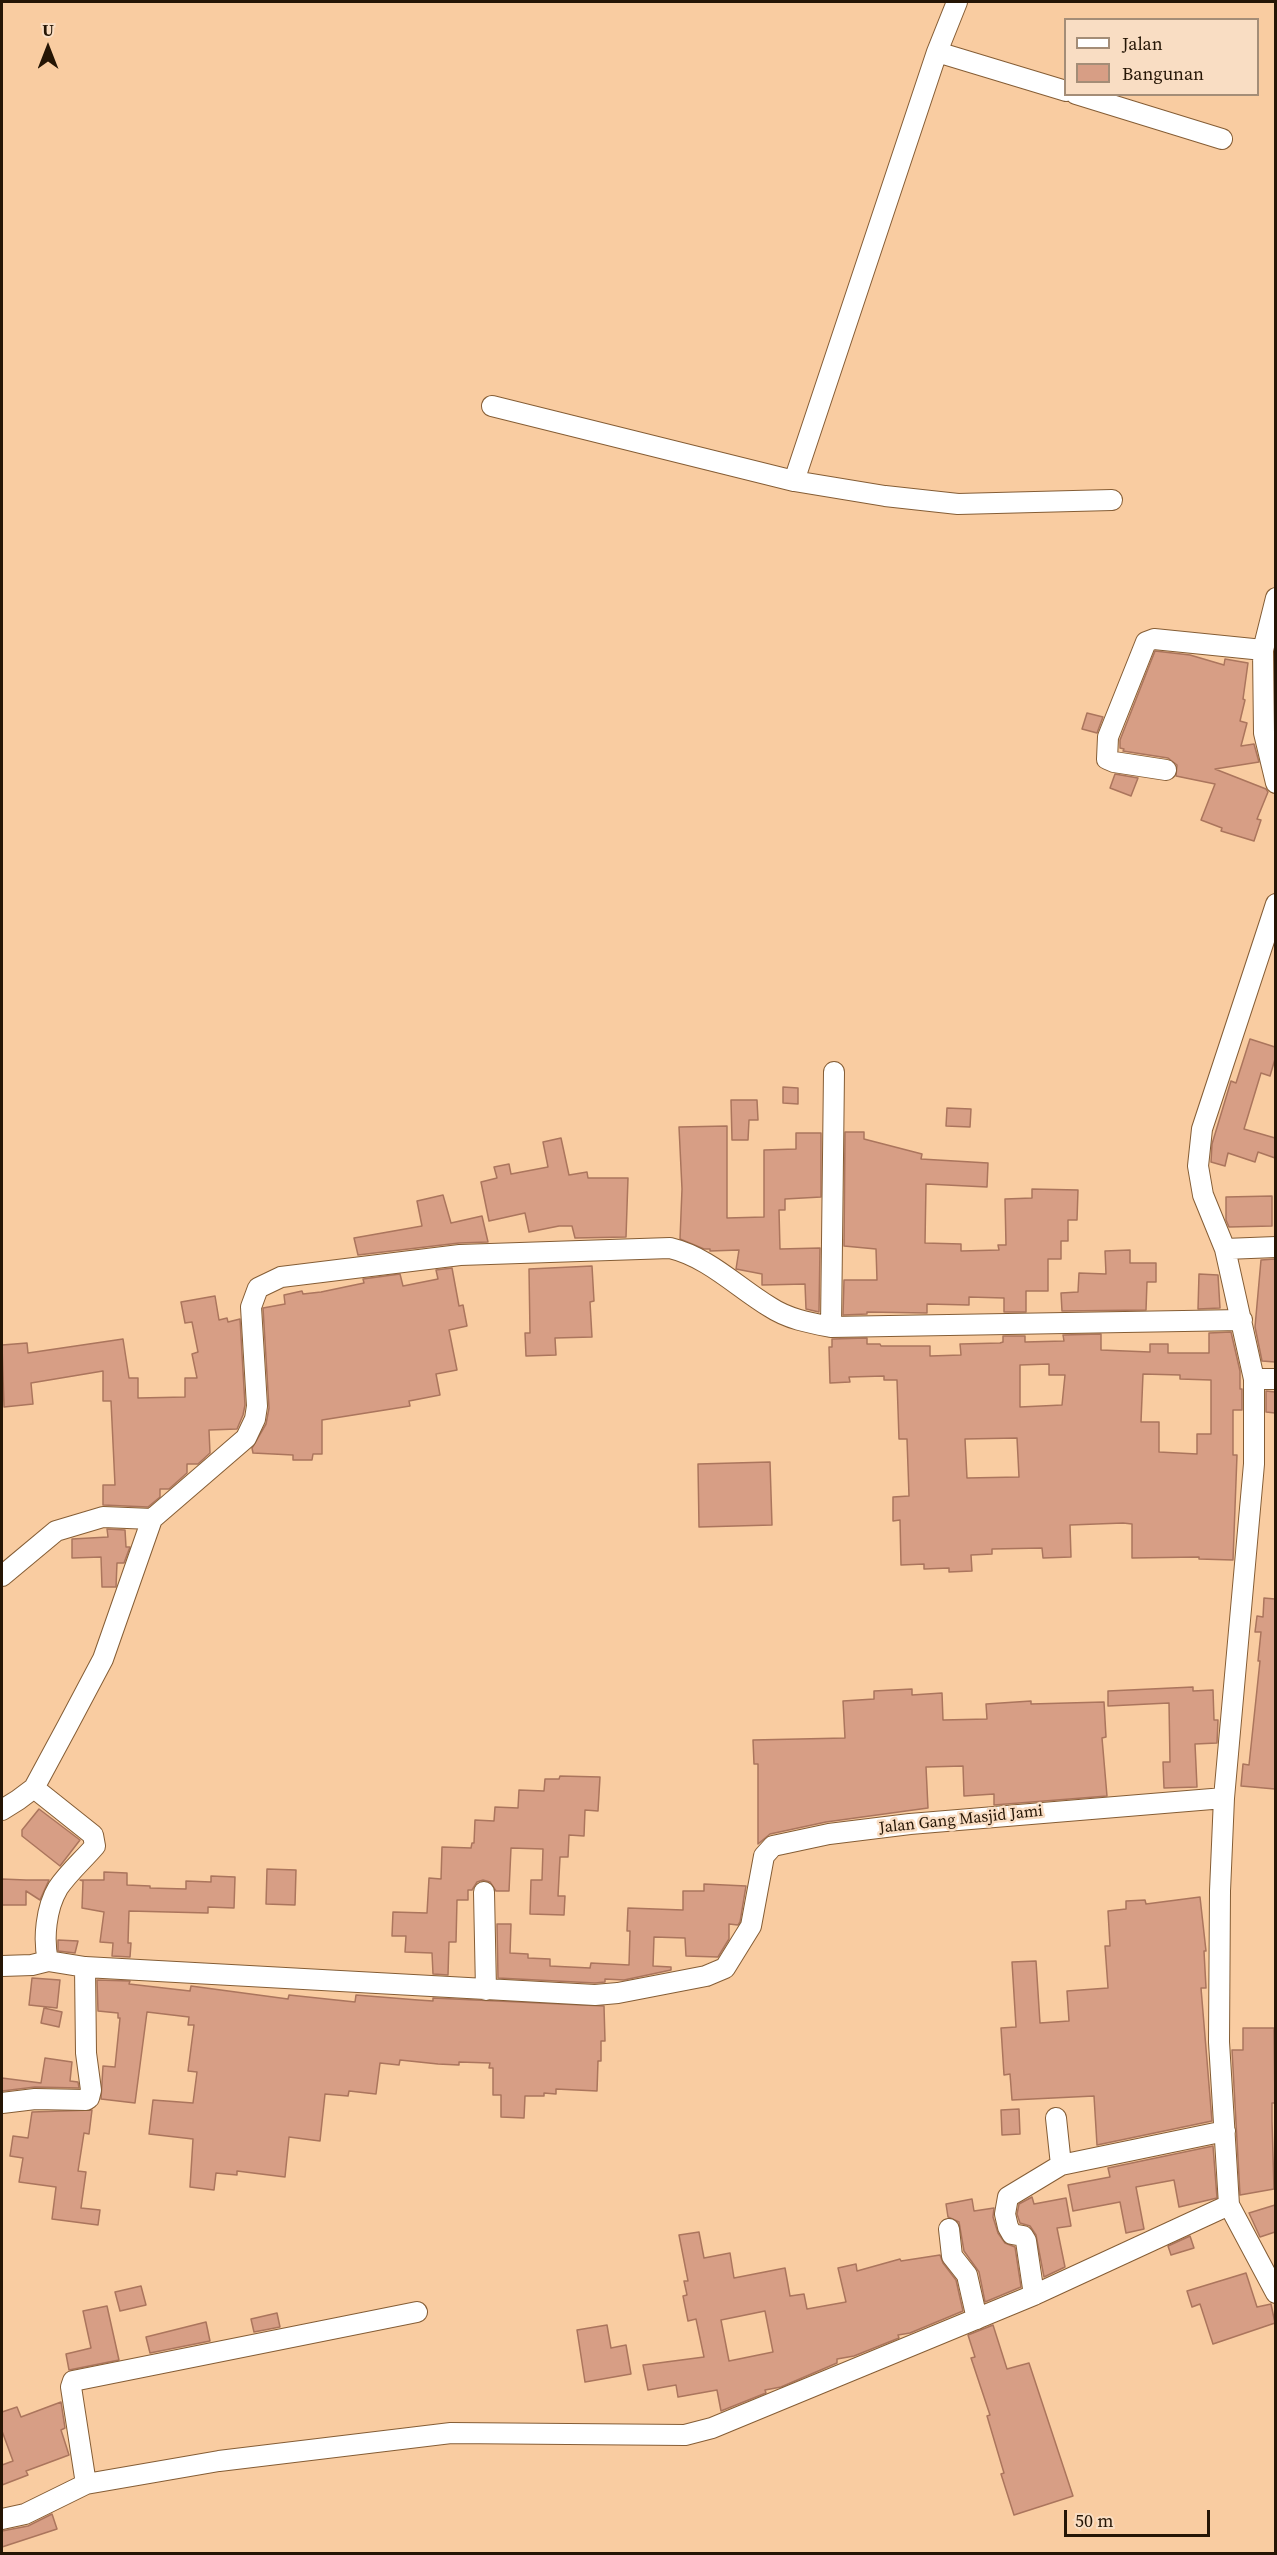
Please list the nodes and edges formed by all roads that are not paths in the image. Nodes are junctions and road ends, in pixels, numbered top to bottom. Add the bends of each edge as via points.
1 (957, 2) edge
2 (937, 52) junction
3 (1064, 91) edge
4 (1082, 96) edge
5 (1222, 139) dead end
6 (492, 406) dead end
7 (794, 481) junction
8 (1112, 500) dead end
9 (1275, 597) edge
10 (1263, 650) junction
11 (1166, 770) dead end
12 (1275, 783) edge
13 (1275, 904) edge
14 (834, 1072) dead end
15 (1275, 1247) edge
16 (1225, 1249) junction
17 (1242, 1320) junction
18 (831, 1328) junction
19 (1254, 1379) junction
20 (1275, 1379) edge
21 (152, 1519) junction
22 (2, 1576) edge
23 (34, 1788) junction
24 (1224, 1798) junction
25 (2, 1810) edge
26 (484, 1892) dead end
27 (48, 1961) junction
28 (2, 1966) edge
29 (86, 1967) junction
30 (486, 1990) junction
31 (2, 2103) edge
32 (1056, 2118) dead end
33 (1225, 2131) junction
34 (1061, 2165) junction
35 (1229, 2205) junction
36 (949, 2229) dead end
37 (1275, 2293) edge
38 (1034, 2295) junction
39 (417, 2312) dead end
40 (977, 2319) junction
41 (86, 2484) junction
42 (2, 2519) edge

1 - 2 street
2 - 3 street
2 - 7 street
4 - 5 street
6 - 7 street
7 - 8 street via 958,504
9 - 10 street
10 - 11 street via 1154,639 1146,642 1108,737 1107,759
10 - 12 street via 1264,733
13 - 16 street via 1202,1129 1198,1166 1203,1195
14 - 18 street
15 - 16 street
16 - 17 street
17 - 18 street
17 - 19 street
18 - 21 street via 772,1309 702,1260 670,1248 460,1255 281,1276 258,1288 251,1308 257,1406 246,1438
19 - 20 street
19 - 24 street via 1254,1464
21 - 22 street via 104,1517 56,1531
21 - 23 street via 102,1659
23 - 25 street
23 - 27 street via 93,1835 96,1842 58,1888 46,1935
24 - 30 street, Jalan Gang Masjid Jami via 1002,1815 829,1834 773,1846 764,1856 748,1932 724,1968 706,1976 595,1995
24 - 33 street via 1219,2042
26 - 30 street
27 - 28 street, Jalan Gang Masjid Jami
27 - 29 street, Jalan Gang Masjid Jami
29 - 30 street, Jalan Gang Masjid Jami
29 - 31 street via 89,2098
32 - 34 street
33 - 34 street
33 - 35 street
34 - 38 street via 1012,2194 1005,2208 1010,2232 1026,2241
35 - 37 street
35 - 38 street
36 - 40 street via 952,2256 967,2275
38 - 40 street
39 - 41 street via 76,2380 71,2387
40 - 41 street via 712,2428 685,2435 451,2433 219,2462
41 - 42 street via 25,2514

